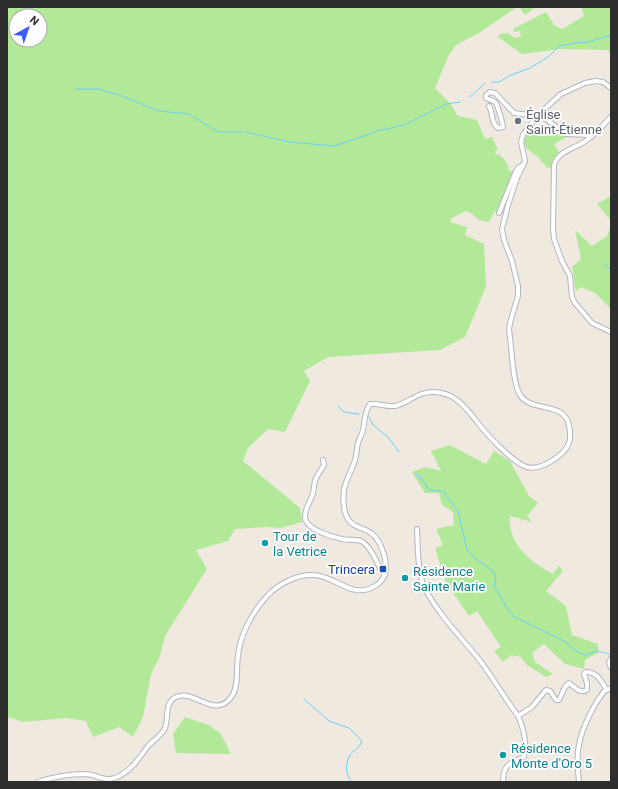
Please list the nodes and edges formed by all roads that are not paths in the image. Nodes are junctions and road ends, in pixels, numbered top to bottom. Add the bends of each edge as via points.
1 (611, 88) edge
2 (489, 106) dead end
3 (538, 115) junction
4 (611, 117) edge
5 (592, 136) junction
6 (523, 166) junction
7 (499, 214) dead end
8 (611, 332) edge
9 (323, 460) dead end
10 (417, 529) dead end
11 (385, 575) junction
12 (611, 659) edge
13 (611, 668) edge
14 (611, 688) edge
15 (606, 689) junction
16 (518, 716) junction
17 (38, 782) edge
18 (503, 782) edge
19 (579, 782) edge

1 - 3 street via 603,82 585,83 561,94
2 - 3 street via 492,121 498,128 503,127 503,124 497,105 486,99 487,94 495,93 513,112
3 - 5 street via 566,134
3 - 6 street via 522,135 525,161
4 - 5 street
5 - 8 street via 556,159 553,229 554,239 570,276 575,303 592,323
6 - 7 street via 516,171
6 - 11 street via 502,229 518,286 518,296 509,330 516,385 520,395 527,402 555,410 565,416 568,422 569,443 565,450 546,465 527,468 503,449 467,408 447,395 424,392 393,406 370,404 355,462 344,490 345,513 353,525 376,537 383,554
9 - 11 street via 324,465 314,483 306,522 309,526 339,539 362,542
10 - 16 street via 423,582 429,594 479,659
11 - 17 street via 376,585 360,591 350,590 313,575 281,585 267,596 244,630 239,645 236,688 227,701 214,705 186,695 172,699 168,704 165,728 132,767 120,776 108,780 86,774
12 - 13 street via 608,662
14 - 15 street
15 - 16 street via 600,678 586,672 584,674 588,683 587,690 580,691 569,683 559,700 556,700 550,691 546,690 528,711
15 - 19 street via 598,698 579,744
16 - 18 street via 526,747 524,757 505,767

